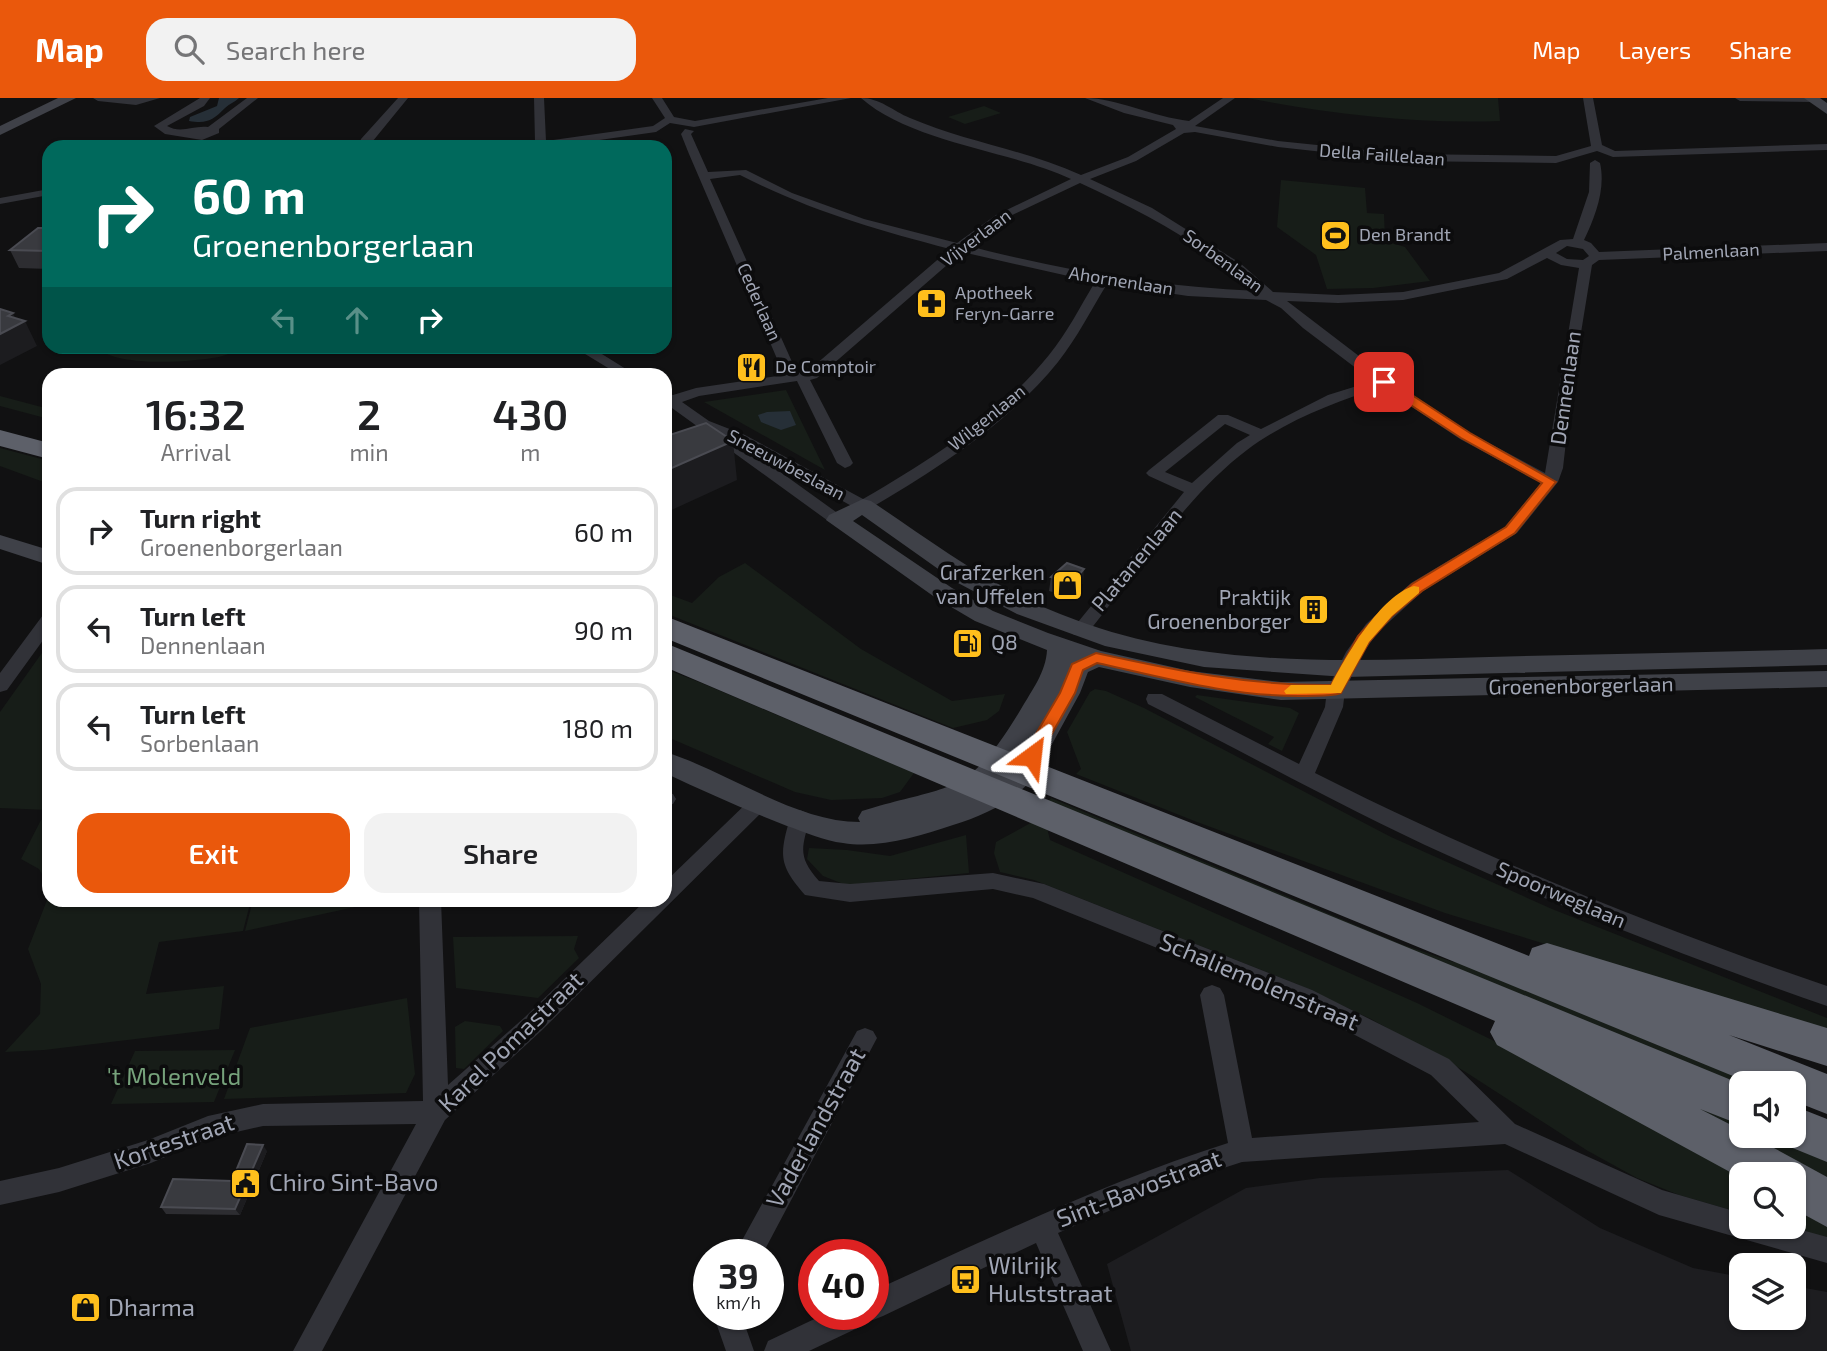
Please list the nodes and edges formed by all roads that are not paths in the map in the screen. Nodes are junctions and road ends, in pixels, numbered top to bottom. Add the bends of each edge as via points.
1 (69, 98) edge
2 (98, 98) edge
3 (155, 98) edge
4 (205, 98) edge
5 (253, 98) edge
6 (403, 98) edge
7 (539, 98) edge
8 (657, 98) edge
9 (846, 98) edge
10 (866, 98) edge
11 (1090, 98) edge
12 (1230, 98) edge
13 (1588, 98) edge
14 (1740, 98) edge
15 (1819, 102) edge
16 (671, 120) junction
17 (1186, 127) junction
18 (692, 128) junction
19 (0, 131) edge
20 (665, 132) junction
21 (366, 140) edge
22 (541, 140) edge
23 (587, 140) edge
24 (1827, 147) edge
25 (1598, 148) junction
26 (1613, 154) junction
27 (694, 155) junction
28 (1571, 157) junction
29 (1595, 163) junction
30 (704, 176) junction
31 (1083, 178) junction
32 (42, 193) edge
33 (0, 201) edge
34 (1577, 242) junction
35 (1827, 247) edge
36 (959, 248) junction
37 (1548, 253) junction
38 (1591, 260) junction
39 (1103, 280) junction
40 (1271, 297) junction
41 (592, 354) edge
42 (616, 368) edge
43 (797, 377) junction
44 (1384, 382) junction
45 (672, 397) edge
46 (672, 400) edge
47 (0, 416) edge
48 (709, 425) junction
49 (42, 427) edge
50 (1260, 434) junction
51 (0, 438) edge
52 (42, 449) edge
53 (845, 463) dead end
54 (1550, 482) junction
55 (1194, 490) junction
56 (863, 506) junction
57 (837, 520) junction
58 (0, 542) edge
59 (42, 556) edge
60 (42, 629) edge
61 (672, 629) edge
62 (1070, 639) junction
63 (672, 657) edge
64 (1827, 657) edge
65 (1096, 658) junction
66 (1341, 679) junction
67 (1827, 680) edge
68 (0, 686) edge
69 (1155, 699) dead end
70 (672, 765) edge
71 (1304, 775) junction
72 (1000, 777) junction
73 (758, 804) junction
74 (800, 818) junction
75 (672, 888) edge
76 (430, 907) edge
77 (653, 907) edge
78 (1403, 944) junction
79 (1212, 995) dead end
80 (1827, 996) edge
81 (865, 1038) dead end
82 (1827, 1047) edge
83 (1827, 1094) edge
84 (1729, 1099) edge
85 (436, 1112) junction
86 (1506, 1132) junction
87 (1806, 1132) edge
88 (1827, 1140) edge
89 (1242, 1150) junction
90 (1757, 1162) edge
91 (1806, 1191) edge
92 (0, 1193) edge
93 (1827, 1204) edge
94 (1729, 1222) edge
95 (1042, 1227) junction
96 (756, 1239) edge
97 (1788, 1239) edge
98 (1827, 1250) edge
99 (889, 1299) edge
100 (733, 1330) edge
101 (822, 1330) edge
102 (307, 1351) edge
103 (740, 1351) edge
104 (778, 1351) edge
105 (1097, 1351) edge

1 - 19 street
2 - 3 street via 136,102
4 - 5 street via 159,126 169,132 211,135
6 - 21 street
7 - 22 street
8 - 16 street
9 - 18 street
10 - 31 street, Sorbenlaan via 932,131 1020,154
11 - 17 street, Della Faillelaan
12 - 17 street, Vijverlaan
13 - 25 street
14 - 15 street
16 - 18 street
16 - 20 street via 657,125
17 - 28 street, Della Faillelaan via 1369,156
17 - 31 street, Vijverlaan via 1132,159
18 - 20 street
18 - 27 street, Cederlaan via 686,134
20 - 23 street
20 - 27 street, Cederlaan via 680,135
24 - 26 street
25 - 26 street
25 - 28 street
26 - 29 street
27 - 30 street, Cederlaan
28 - 29 street
29 - 34 street via 1588,216
30 - 36 street, Ahornenlaan via 742,172 860,222
30 - 43 street, Cederlaan
31 - 36 street, Vijverlaan via 1000,217
31 - 40 street, Sorbenlaan via 1182,230 1236,266
32 - 33 street
34 - 37 street via 1564,243
34 - 38 street via 1587,246
35 - 38 street, Palmenlaan
36 - 39 street, Ahornenlaan
36 - 43 street, Vijverlaan via 813,375
37 - 38 street via 1572,264
37 - 40 street, Ahornenlaan via 1503,276 1403,296
38 - 54 street, Dennenlaan
39 - 40 street, Ahornenlaan
39 - 56 street, Wilgenlaan via 1053,360 1029,385 958,443
40 - 44 street, Sorbenlaan
41 - 42 street
43 - 45 street
43 - 53 street
44 - 50 street, Platanenlaan via 1332,398
44 - 54 street, Sorbenlaan via 1465,436
46 - 48 street, Sneeuwbeslaan
47 - 49 highway
48 - 56 street, Sneeuwbeslaan
48 - 57 street, Sneeuwbeslaan
50 - 55 street, Platanenlaan
50 - 55 street, Platanenlaan via 1223,418 1154,473
51 - 52 highway
54 - 66 street, Dennenlaan via 1511,530 1417,587 1387,613 1363,639
55 - 62 street, Platanenlaan
56 - 57 street, Wilgenlaan
56 - 62 street, Groenenborgerlaan via 980,586
57 - 62 street, Groenenborgerlaan via 984,616
58 - 59 street
60 - 68 street
61 - 72 highway
62 - 65 street, Groenenborgerlaan
62 - 66 street, Groenenborgerlaan
62 - 72 street
63 - 72 highway
64 - 66 street, Groenenborgerlaan
65 - 66 street, Groenenborgerlaan via 1190,679 1281,691
65 - 72 street via 1077,667 1068,693
66 - 67 street, Groenenborgerlaan
66 - 71 street via 1334,707
69 - 71 street, Spoorweglaan
70 - 73 street
71 - 80 street, Spoorweglaan via 1535,885 1704,953
72 - 74 street via 952,815 916,826 872,834 844,832
72 - 78 highway
73 - 74 street
73 - 75 street
74 - 86 street, Schaliemolenstraat via 791,848 793,866 813,889 850,893 993,881 1036,890 1304,997 1392,1041 1440,1067
76 - 85 street
77 - 85 street, Karel Pomastraat
78 - 82 highway via 1490,944
78 - 83 highway
78 - 84 highway
78 - 90 highway via 1498,1024
79 - 89 street, Schaliemolenstraat
81 - 96 street, Vaderlandstraat
85 - 92 street, Kortestraat via 263,1115 208,1127 59,1180
85 - 102 street, Karel Pomastraat
86 - 89 street, Sint-Bavostraat
86 - 94 street, Schaliemolenstraat via 1659,1202
87 - 88 highway
89 - 95 street, Sint-Bavostraat via 1158,1177
91 - 93 highway
95 - 99 street, Sint-Bavostraat
95 - 105 street
97 - 98 street, Schaliemolenstraat
100 - 103 street
101 - 104 street

